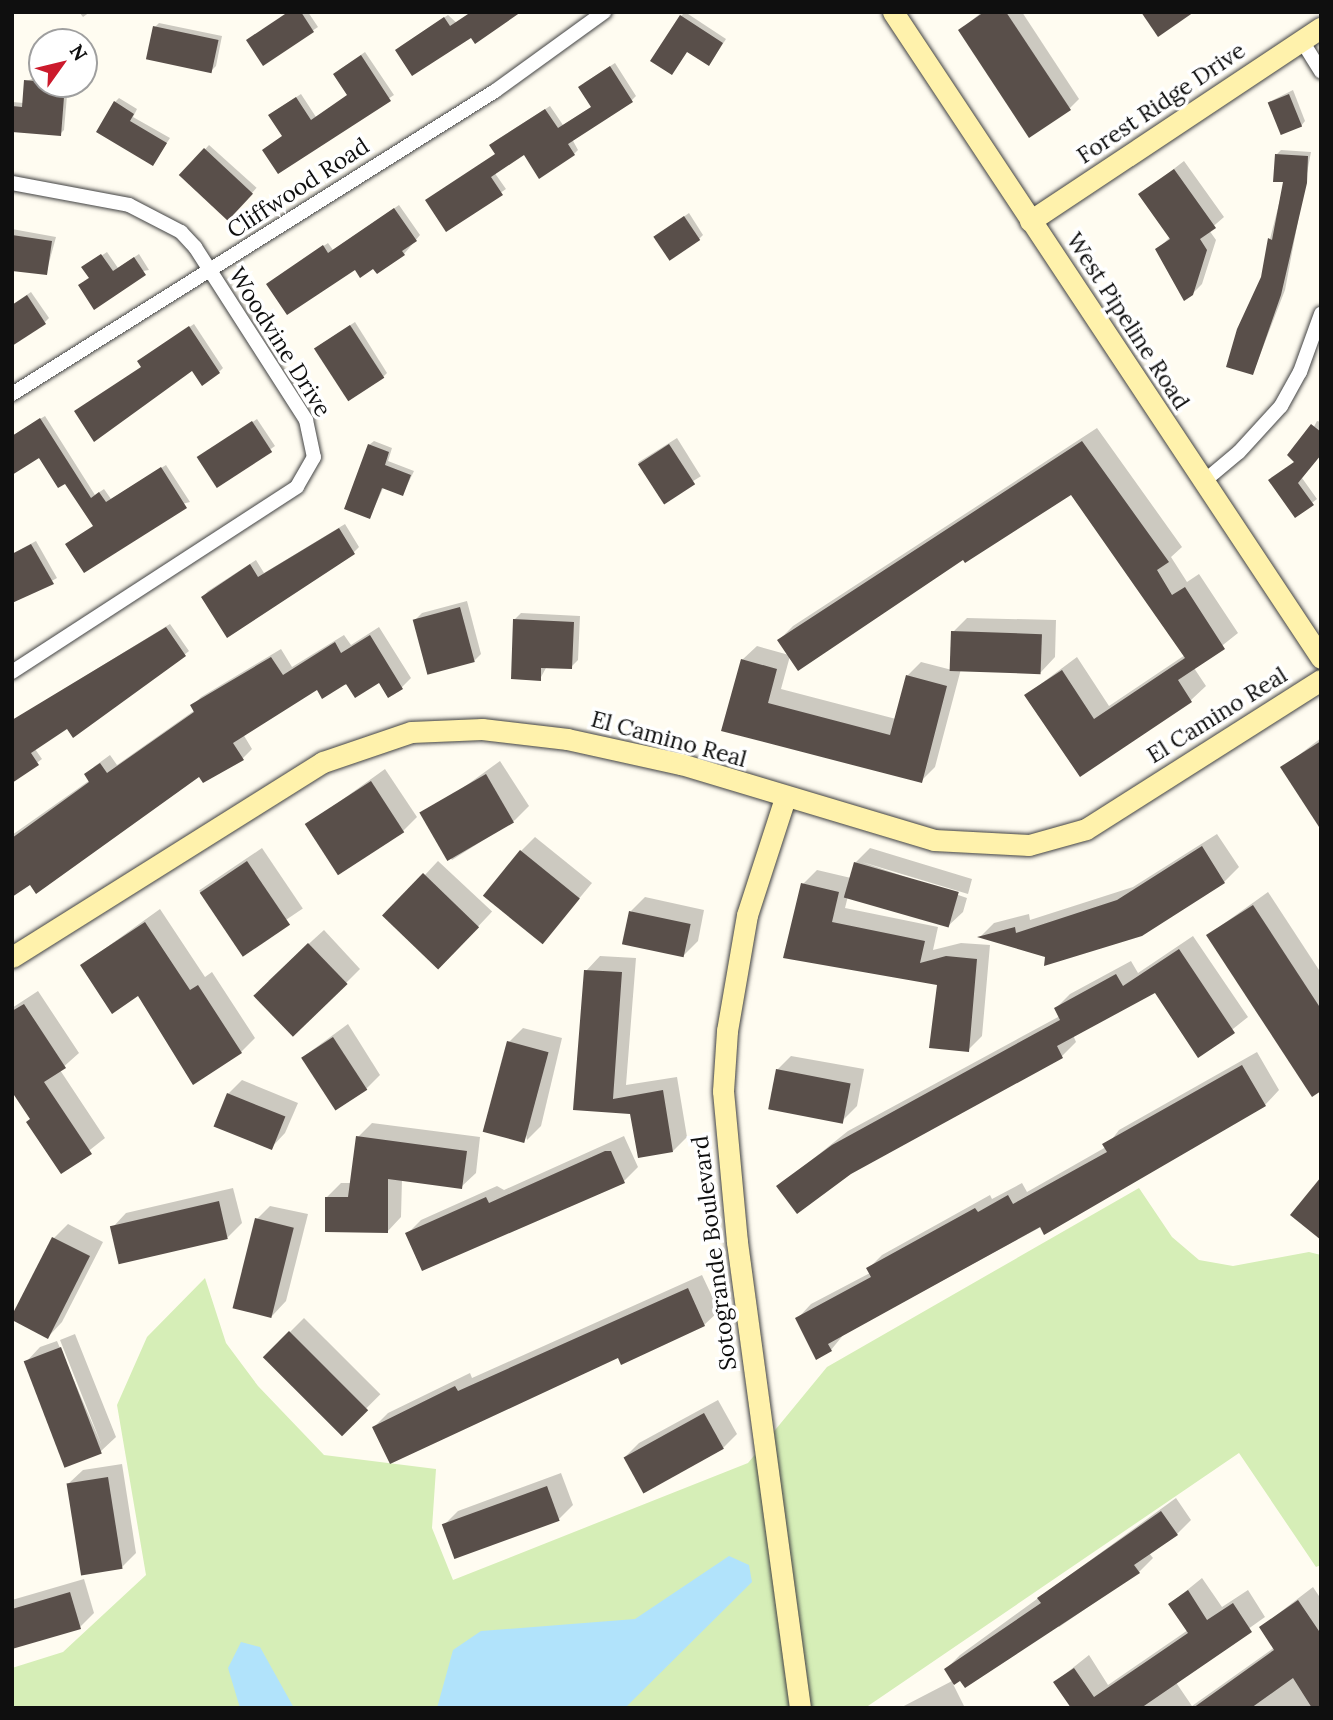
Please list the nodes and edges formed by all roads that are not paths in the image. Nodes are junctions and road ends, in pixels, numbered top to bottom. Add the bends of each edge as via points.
1 (604, 12) edge
2 (893, 12) edge
3 (1321, 28) edge
4 (1302, 41) junction
5 (1321, 72) edge
6 (12, 183) edge
7 (1030, 221) junction
8 (209, 273) junction
9 (1321, 314) edge
10 (12, 394) edge
11 (1202, 483) junction
12 (1321, 658) edge
13 (12, 672) edge
14 (1321, 680) edge
15 (785, 798) junction
16 (12, 957) edge
17 (800, 1708) edge

1 - 8 street, Cliffwood Road via 495,91
2 - 7 street, West Pipeline Road
3 - 4 street, Forest Ridge Drive
4 - 5 street
4 - 7 street, Forest Ridge Drive
6 - 8 street, Woodvine Drive via 129,205 164,220 195,247
7 - 11 street, West Pipeline Road
8 - 10 street, Cliffwood Road
8 - 13 street, Woodvine Drive via 306,420 313,438 313,465 297,486
9 - 11 street via 1300,372 1281,406 1239,453
11 - 12 street, West Pipeline Road
14 - 15 street, El Camino Real via 1086,830 1050,841 967,845 934,840
15 - 16 street, El Camino Real via 681,764 567,739 482,729 411,732 323,762
15 - 17 street, Sotogrande Boulevard via 747,915 728,1020 723,1091 729,1181

